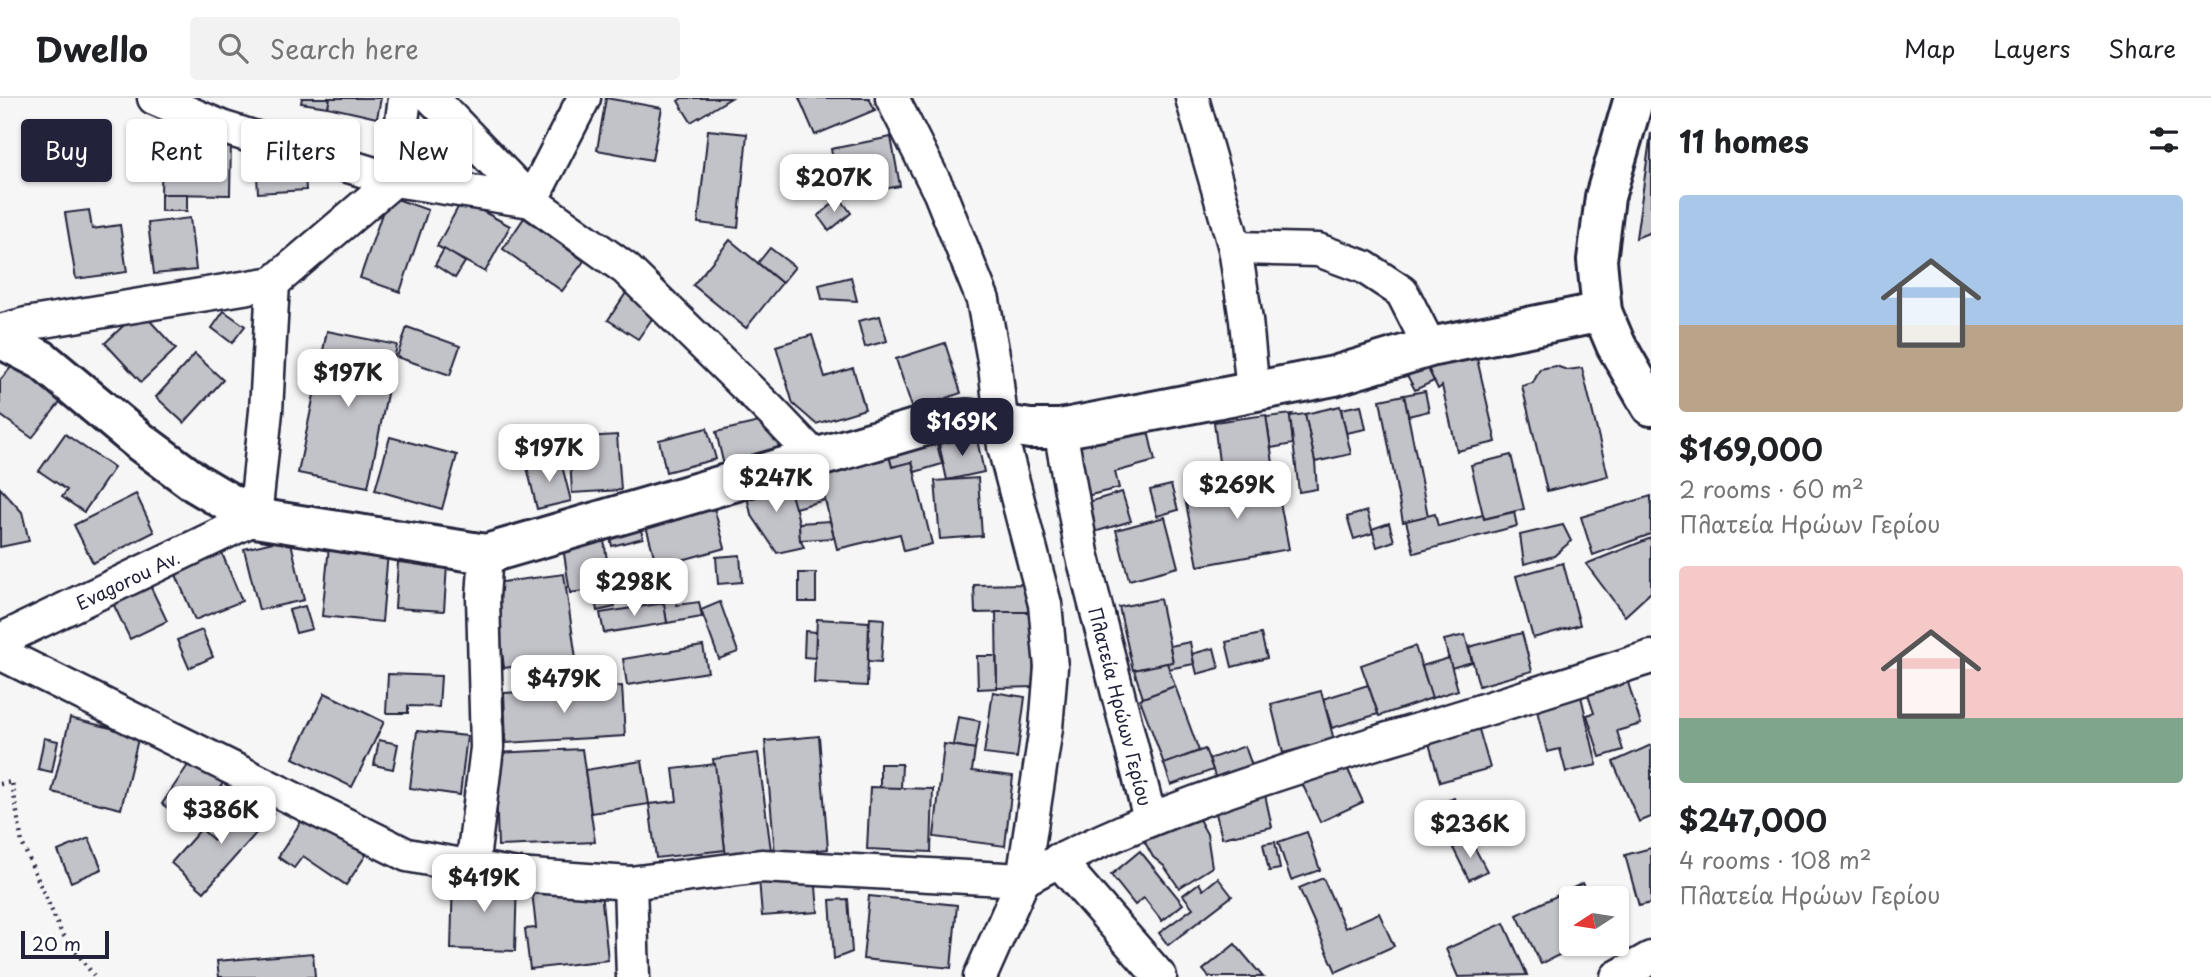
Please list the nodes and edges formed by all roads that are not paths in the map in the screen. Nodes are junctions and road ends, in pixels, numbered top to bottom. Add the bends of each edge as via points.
1 (153, 98) edge
2 (405, 98) edge
3 (432, 98) edge
4 (584, 98) edge
5 (892, 98) edge
6 (1192, 98) edge
7 (1634, 98) edge
8 (402, 119) edge
9 (374, 174) edge
10 (392, 182) edge
11 (407, 182) edge
12 (531, 201) junction
13 (1235, 248) junction
14 (272, 282) junction
15 (1601, 312) junction
16 (0, 331) edge
17 (0, 338) edge
18 (1430, 347) junction
19 (1253, 393) junction
20 (1651, 406) edge
21 (1001, 423) junction
22 (1060, 429) junction
23 (814, 456) junction
24 (255, 518) junction
25 (485, 554) junction
26 (0, 642) edge
27 (0, 653) edge
28 (1651, 657) edge
29 (1147, 808) junction
30 (1058, 860) junction
31 (472, 868) junction
32 (1023, 880) junction
33 (630, 883) junction
34 (1651, 958) edge
35 (634, 977) edge
36 (980, 977) edge
37 (1160, 977) edge
38 (1617, 977) edge

1 - 9 street via 224,128
2 - 8 street
3 - 12 street
4 - 12 street
5 - 21 street via 940,193 983,300
6 - 13 street
7 - 15 main road via 1605,197 1597,260
10 - 14 street
11 - 12 street
12 - 23 street via 626,270
13 - 18 street via 1318,250 1364,267 1402,292
13 - 19 street
14 - 16 street
14 - 24 street
15 - 18 main road
15 - 20 main road
17 - 24 main road via 42,359 196,484
18 - 19 main road via 1334,376
19 - 22 main road
21 - 22 main road
21 - 23 main road via 939,422
21 - 32 street via 1045,604 1051,667
22 - 29 street, Πλατεία Ηρώων Γερίου via 1082,554
23 - 25 main road
24 - 25 main road
24 - 26 street, Evagorou Av.
25 - 31 street via 487,748
27 - 31 street via 408,855
28 - 29 street via 1262,778
29 - 30 street, Πλατεία Ηρώων Γερίου
30 - 32 street, Πλατεία Ηρώων Γερίου
30 - 37 street
31 - 33 street
32 - 33 street via 761,866
32 - 36 street
33 - 35 street
34 - 38 street

